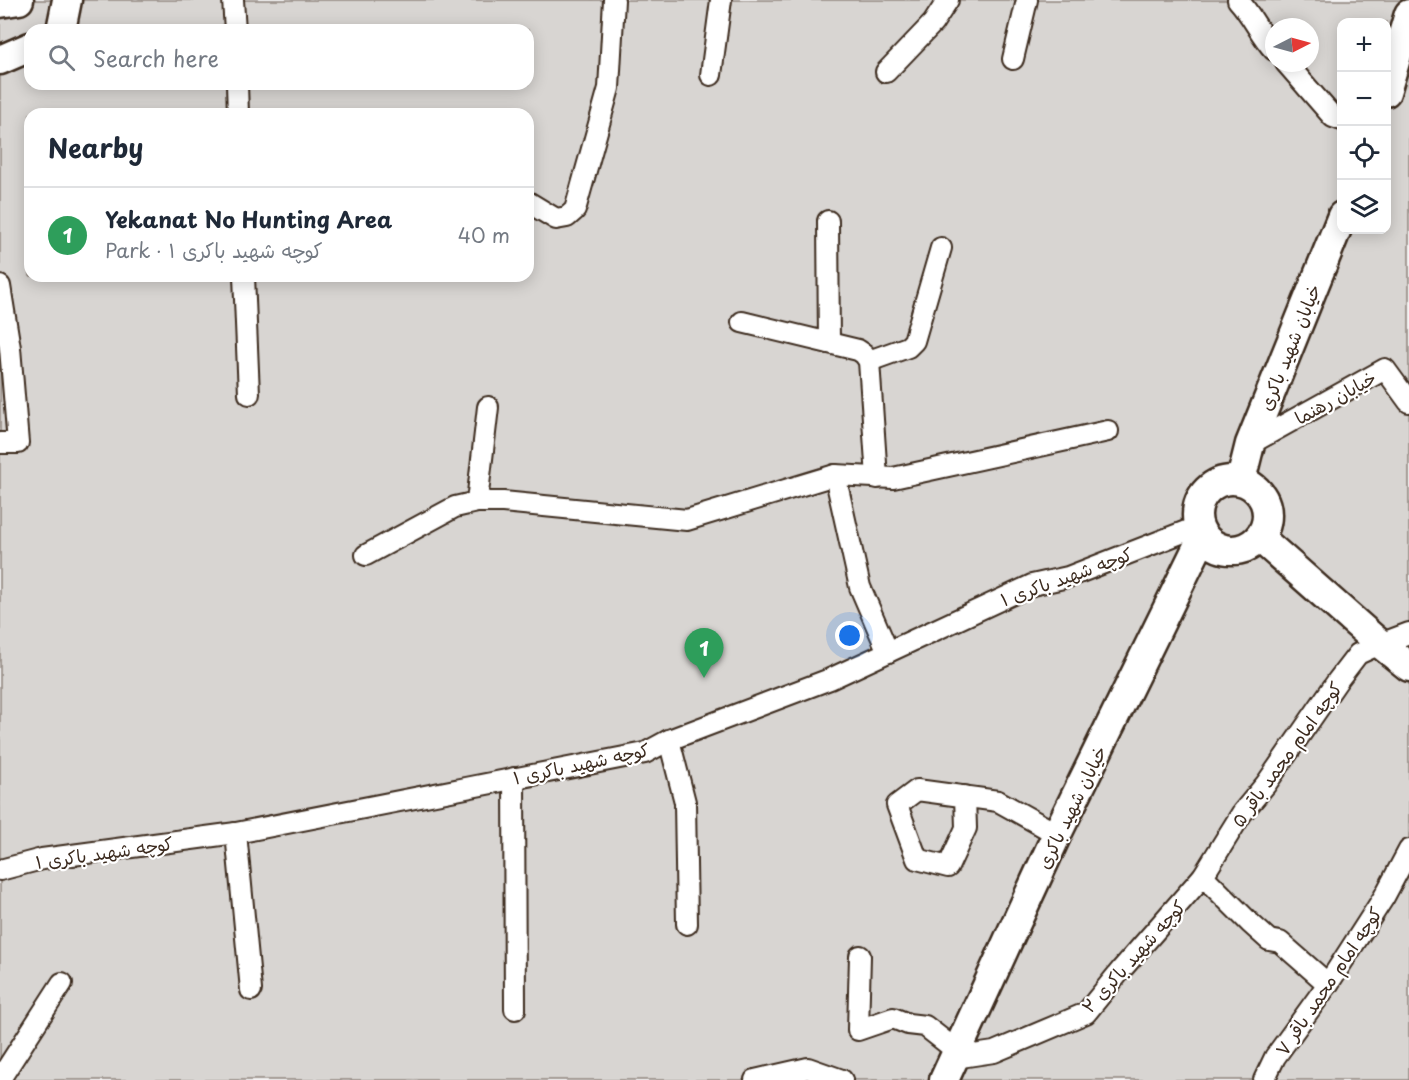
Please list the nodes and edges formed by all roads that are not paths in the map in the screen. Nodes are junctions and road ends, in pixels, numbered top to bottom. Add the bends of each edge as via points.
1 (19, 0) edge
2 (67, 0) edge
3 (233, 0) edge
4 (614, 0) edge
5 (722, 0) edge
6 (948, 0) edge
7 (1027, 0) edge
8 (1238, 0) edge
9 (0, 3) edge
10 (1409, 14) edge
11 (62, 24) edge
12 (235, 24) edge
13 (1265, 38) edge
14 (24, 50) edge
15 (1013, 59) dead end
16 (0, 60) edge
17 (886, 72) dead end
18 (1294, 72) edge
19 (711, 75) dead end
20 (1391, 75) edge
21 (237, 90) edge
22 (238, 108) edge
23 (1337, 118) edge
24 (534, 206) edge
25 (828, 221) dead end
26 (1337, 226) edge
27 (941, 248) dead end
28 (244, 282) edge
29 (0, 286) edge
30 (742, 322) dead end
31 (829, 343) junction
32 (869, 360) junction
33 (249, 394) dead end
34 (1409, 402) edge
35 (488, 407) dead end
36 (1108, 431) dead end
37 (0, 443) edge
38 (1250, 444) junction
39 (835, 475) junction
40 (877, 478) junction
41 (1241, 480) junction
42 (477, 502) junction
43 (1201, 531) junction
44 (1260, 538) junction
45 (366, 555) dead end
46 (1409, 633) edge
47 (1380, 644) junction
48 (888, 652) junction
49 (1409, 667) edge
50 (669, 740) junction
51 (514, 778) junction
52 (965, 796) dead end
53 (236, 833) junction
54 (1057, 834) junction
55 (1409, 850) edge
56 (0, 870) edge
57 (1203, 876) junction
58 (687, 924) dead end
59 (860, 956) dead end
60 (62, 983) dead end
61 (1328, 984) junction
62 (251, 990) dead end
63 (515, 1009) dead end
64 (951, 1063) edge
65 (0, 1079) edge
66 (755, 1080) edge
67 (842, 1080) edge
68 (1264, 1080) edge

1 - 9 main road
2 - 11 main road
3 - 12 street
4 - 24 street via 609,88 575,210 556,219
5 - 19 street
6 - 17 street via 933,23
7 - 15 street
8 - 13 street
10 - 20 main road
14 - 16 main road
18 - 23 street
21 - 22 street
25 - 31 street
26 - 38 main road, خیابان شهید باکری
27 - 32 street via 914,341 908,347
28 - 33 street
29 - 37 street via 18,443
30 - 31 street
31 - 32 street via 858,350
32 - 40 street
34 - 38 street, خیابان رهنما via 1385,369
35 - 42 street
36 - 40 street via 893,478
38 - 41 main road, خیابان شهید باکری
39 - 40 street
39 - 42 street via 687,520
39 - 48 street via 860,587
41 - 43 main road via 1222,481 1206,491 1197,507
41 - 44 main road via 1254,486 1268,511
42 - 45 street via 455,507
43 - 44 main road via 1216,547 1231,551 1247,548
43 - 48 street, کوچه شهید باکری ۱ via 1068,577 1032,585
43 - 54 main road, خیابان شهید باکری
44 - 47 main road
46 - 47 street, کوچه امام محمد باقر ۵
47 - 49 main road
47 - 57 street, کوچه امام محمد باقر ۵ via 1358,654 1338,680 1242,813
48 - 50 street, کوچه شهید باکری ۱ via 830,679
50 - 51 street, کوچه شهید باکری ۱ via 645,753
50 - 58 street via 686,802
51 - 53 street, کوچه شهید باکری ۱
51 - 63 street
52 - 54 street via 998,801
53 - 56 street, کوچه شهید باکری ۱ via 42,859
53 - 62 street
54 - 64 main road, خیابان شهید باکری
55 - 61 street, کوچه امام محمد باقر ۷
57 - 61 street via 1269,940 1280,942
57 - 64 street, کوچه شهید باکری ۲ via 1086,1012 994,1053
59 - 64 street via 858,1030 893,1018 925,1026
60 - 65 street
61 - 68 street, کوچه امام محمد باقر ۷ via 1275,1057
66 - 67 street via 808,1068

